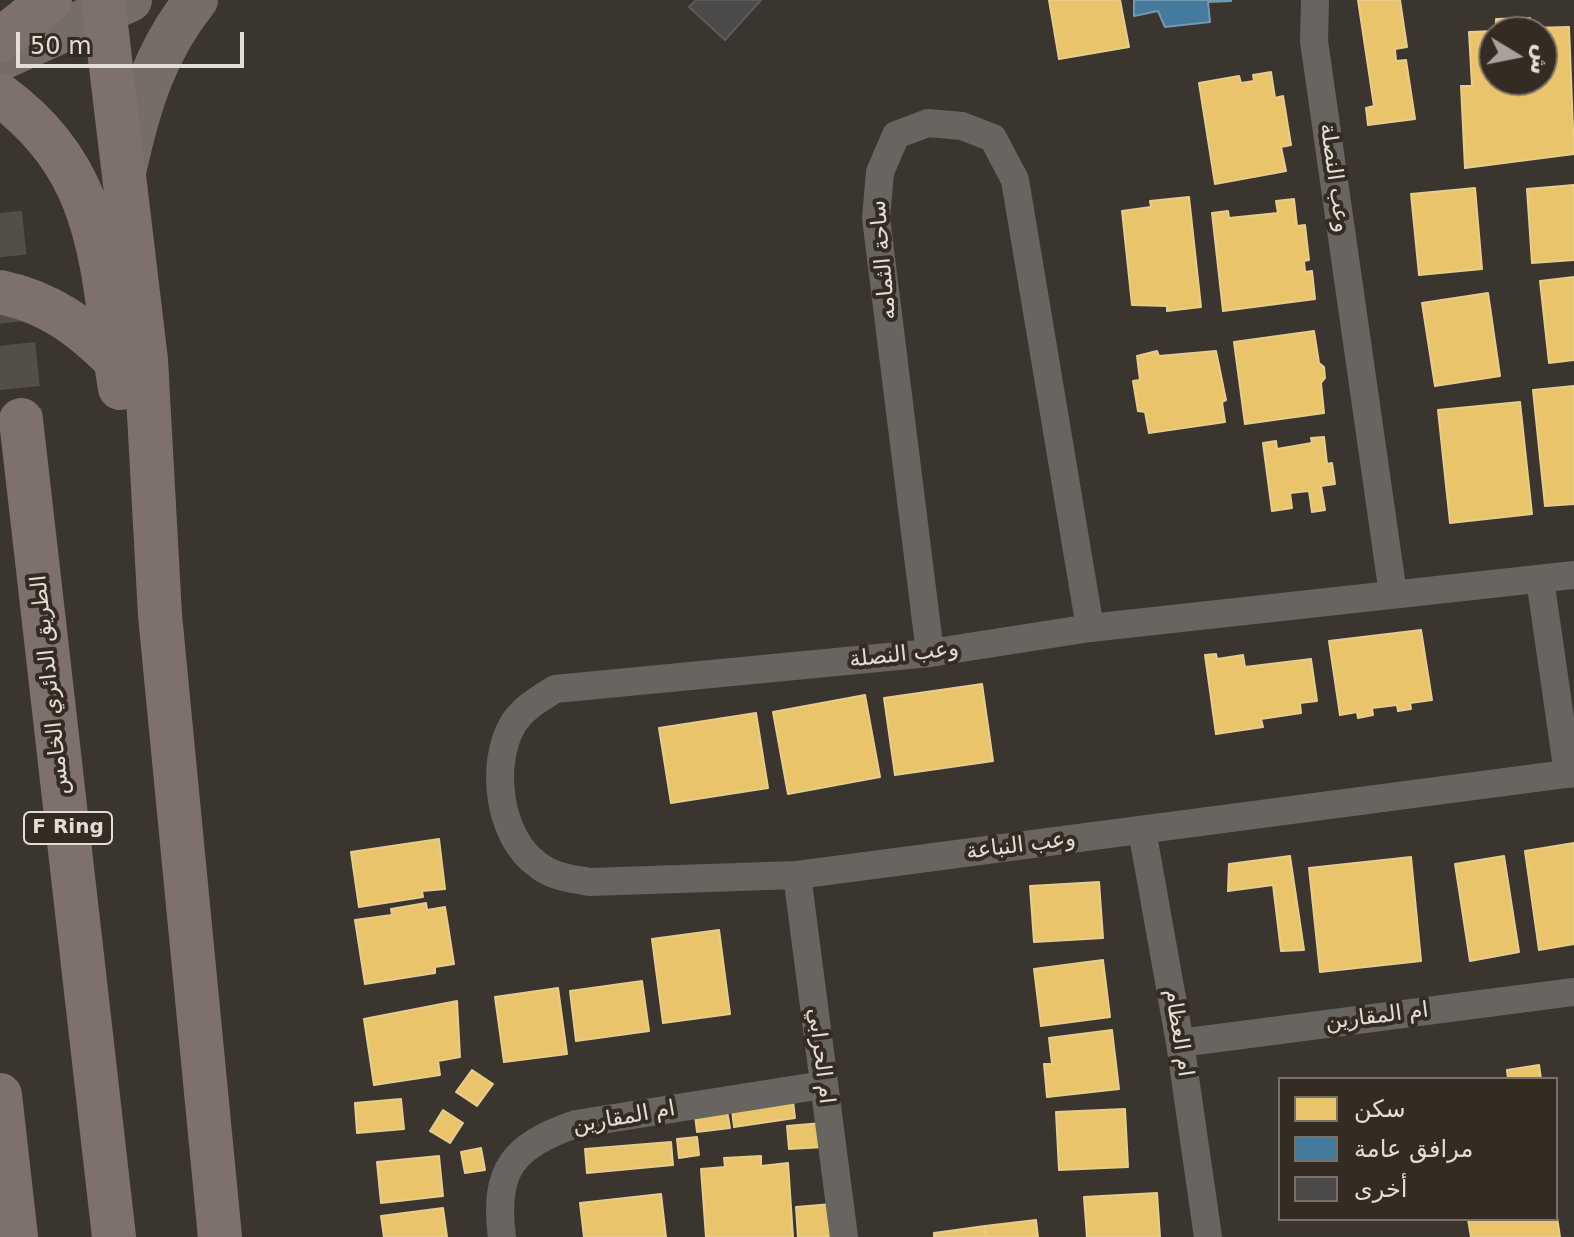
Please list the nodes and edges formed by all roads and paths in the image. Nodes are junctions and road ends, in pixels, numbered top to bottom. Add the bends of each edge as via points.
1 (196, 0) edge
2 (1315, 0) edge
3 (113, 4) edge
4 (18, 32) edge
5 (0, 95) edge
6 (125, 168) junction
7 (0, 292) edge
8 (116, 361) junction
9 (21, 420) tunnel mouth
10 (1574, 575) edge
11 (1540, 579) junction
12 (1393, 594) junction
13 (160, 615) junction
14 (1090, 628) junction
15 (930, 653) junction
16 (1571, 773) edge
17 (503, 809) joint
18 (1142, 830) junction
19 (797, 875) junction
20 (1574, 992) edge
21 (1180, 1043) junction
22 (823, 1085) junction
23 (0, 1095) edge
24 (16, 1237) edge
25 (114, 1237) edge
26 (220, 1237) edge
27 (502, 1237) edge
28 (844, 1237) edge
29 (1208, 1237) edge

1 - 6 main road via 175,27 144,90
2 - 12 street, وعب النصلة via 1314,41
3 - 4 main road
3 - 6 highway
5 - 8 highway via 44,131 89,209
6 - 13 highway via 146,360
7 - 8 highway via 31,298 61,313
8 - 13 highway
9 - 25 highway, الطريق الدائري الخامس / F Ring
10 - 11 street, وعب النصلة
11 - 12 street, وعب النصلة
11 - 16 street
12 - 14 street, وعب النصلة
13 - 26 highway
14 - 15 street, وعب النصلة
14 - 15 street, ساحة الثمامه via 1015,180 993,138 962,126 928,123 896,135 880,172 876,218
15 - 17 street, وعب النصلة via 555,689 530,705 505,739
16 - 18 street, وعب النباعة
17 - 19 street, وعب النباعة via 509,835 523,852 560,877 590,882
18 - 19 street, وعب النباعة
18 - 21 street, ام العظام
19 - 22 street, ام الحرابي
20 - 21 street, ام المقارين
21 - 29 street, ام العظام
22 - 27 street, ام المقارين via 576,1124 538,1137 515,1156 501,1189
22 - 28 street, ام الحرابي
23 - 24 highway

